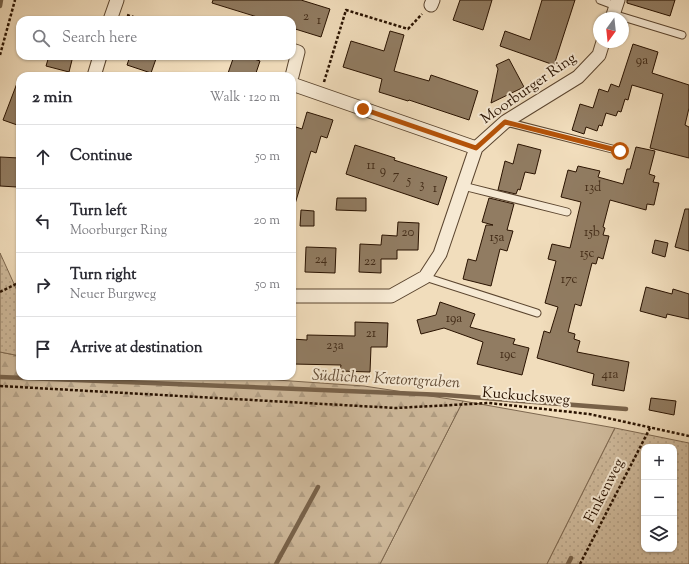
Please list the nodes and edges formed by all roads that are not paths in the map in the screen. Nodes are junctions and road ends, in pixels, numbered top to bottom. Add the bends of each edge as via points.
1 (117, 0) edge
2 (600, 0) edge
3 (615, 9) edge
4 (111, 16) edge
5 (682, 35) dead end
6 (602, 48) edge
7 (296, 51) edge
8 (99, 60) edge
9 (296, 60) edge
10 (296, 60) edge
11 (95, 72) edge
12 (293, 72) edge
13 (296, 85) edge
14 (505, 122) junction
15 (476, 148) junction
16 (620, 151) dead end
17 (463, 186) junction
18 (567, 212) dead end
19 (425, 277) junction
20 (296, 296) edge
21 (537, 313) dead end

1 - 4 street
2 - 3 lane
3 - 5 lane
6 - 14 street, Moorburger Ring via 599,55 578,77
7 - 10 street
8 - 11 street
9 - 12 street
13 - 15 street
14 - 15 street, Moorburger Ring
14 - 16 lane
15 - 17 street, Moorburger Ring
17 - 18 lane
17 - 19 street, Moorburger Ring via 440,254
19 - 20 street, Moorburger Ring via 391,296
19 - 21 lane

